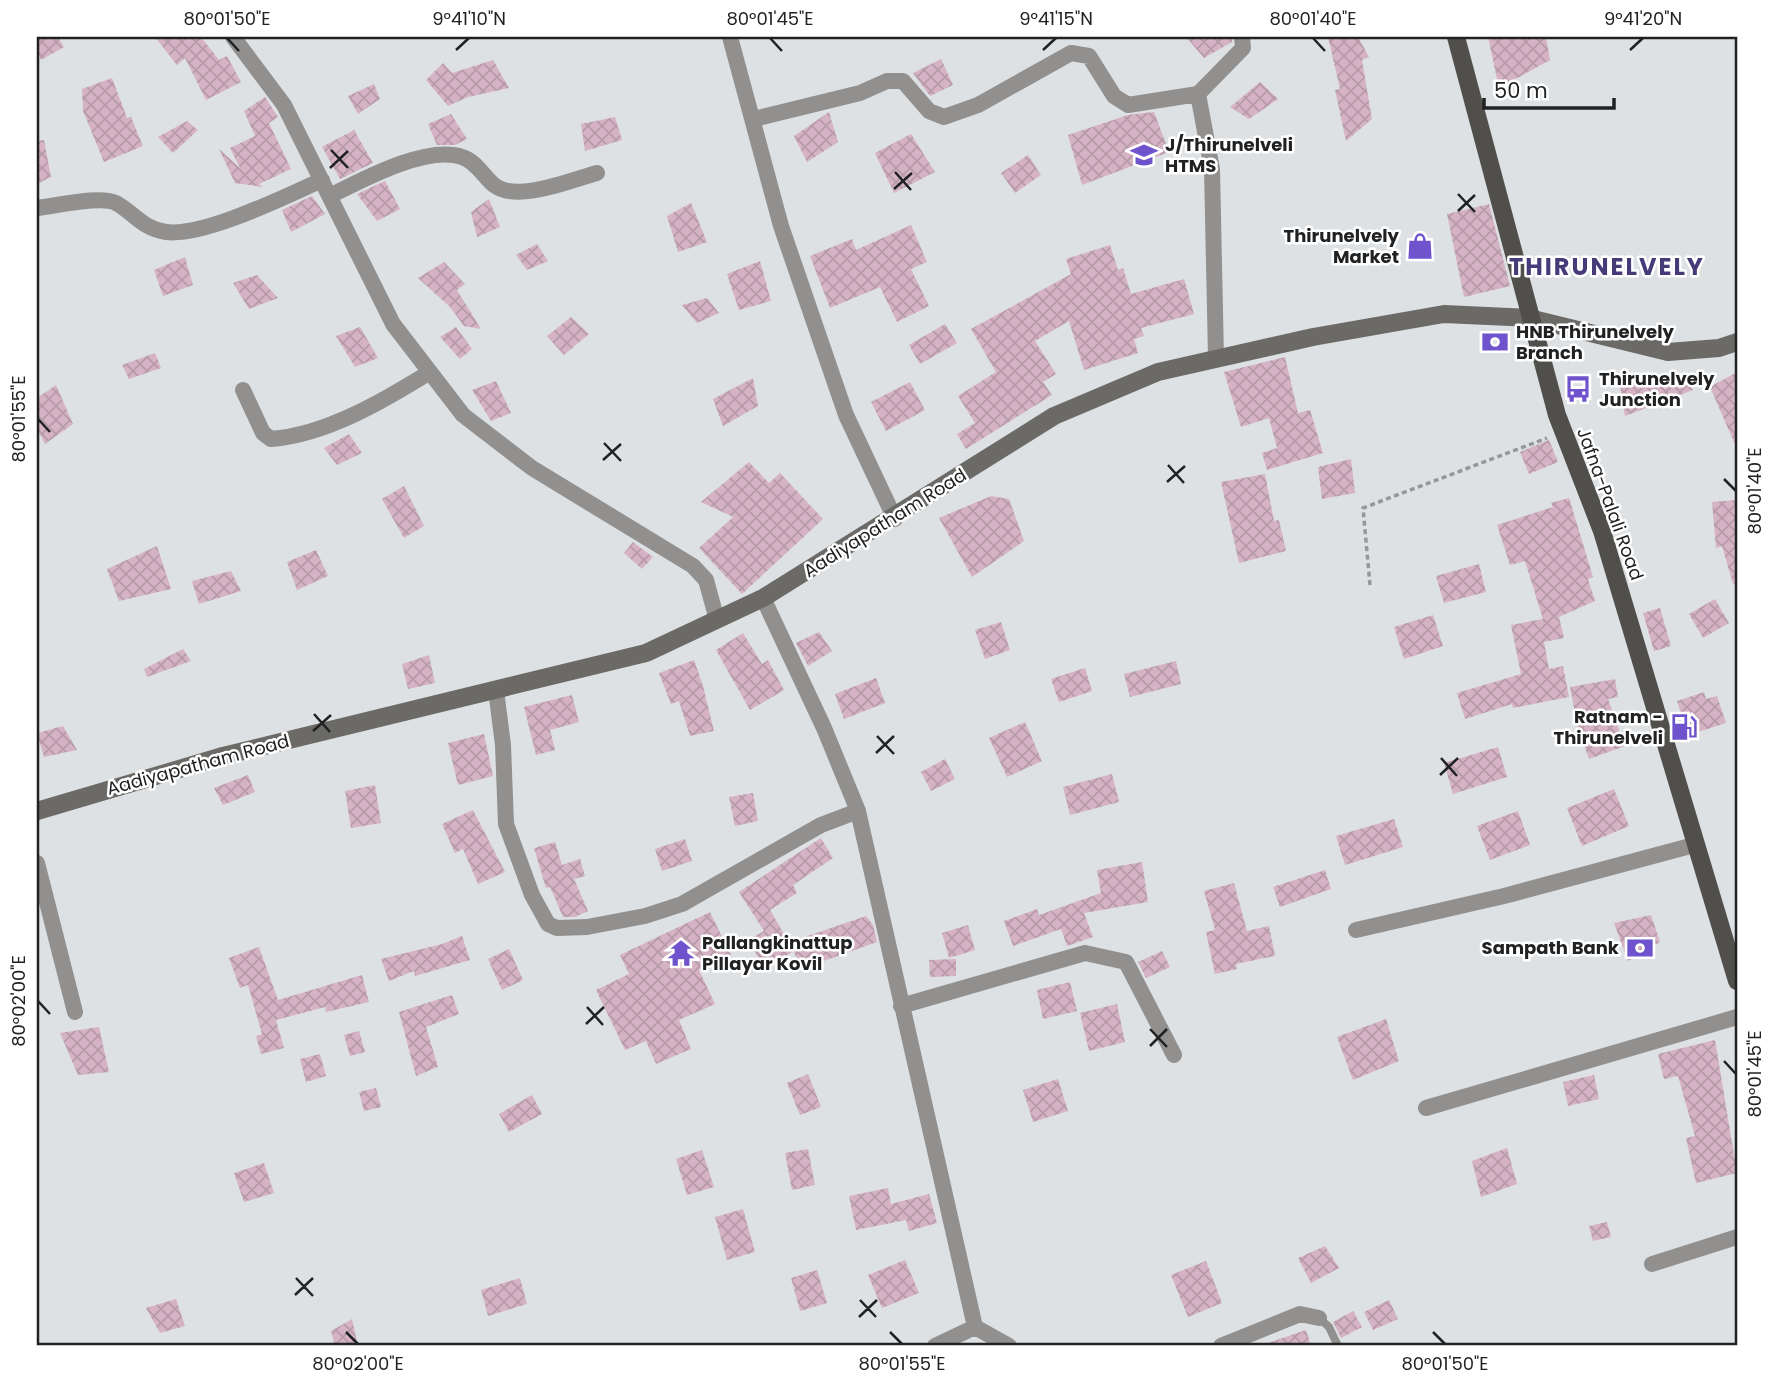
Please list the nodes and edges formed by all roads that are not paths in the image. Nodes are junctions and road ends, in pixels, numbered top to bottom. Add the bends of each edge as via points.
1 (233, 37) edge
2 (730, 37) edge
3 (1242, 37) edge
4 (1456, 37) edge
5 (1198, 94) junction
6 (754, 119) junction
7 (597, 173) dead end
8 (322, 180) junction
9 (330, 196) junction
10 (37, 208) edge
11 (1529, 318) junction
12 (1737, 342) edge
13 (1216, 358) junction
14 (430, 372) junction
15 (243, 390) dead end
16 (895, 519) junction
17 (763, 598) junction
18 (717, 620) junction
19 (496, 690) junction
20 (37, 811) edge
21 (858, 811) junction
22 (1694, 845) junction
23 (37, 863) edge
24 (1356, 930) dead end
25 (1737, 981) edge
26 (901, 1006) junction
27 (75, 1012) dead end
28 (1737, 1017) edge
29 (1174, 1055) dead end
30 (1426, 1108) dead end
31 (1737, 1237) edge
32 (1652, 1264) dead end
33 (1319, 1318) joint
34 (975, 1327) junction
35 (935, 1346) edge
36 (1009, 1346) edge
37 (1221, 1346) edge
38 (1338, 1346) edge

1 - 8 street via 284,105
2 - 6 street
3 - 5 street via 1243,48
4 - 11 main road, Jafna-Palali Road
5 - 6 street via 1128,105 1115,96 1089,56 1071,53 978,105 944,117 929,111 902,80
5 - 13 street via 1212,169
6 - 16 street via 781,226 846,415
7 - 9 street via 516,194 495,187 463,157 451,156 388,168
8 - 9 street
8 - 10 street via 202,228 168,233 149,228 117,203 103,199
9 - 14 street via 393,324
11 - 12 street, Aadiyapatham Road via 1668,352
11 - 13 street, Aadiyapatham Road via 1444,314
11 - 22 main road, Jafna-Palali Road via 1562,432 1602,531
13 - 16 street, Aadiyapatham Road via 1158,373 1054,416
14 - 15 street via 378,405 289,438 271,439 263,433
14 - 18 street via 463,415 531,468 693,566 706,580
16 - 17 street, Aadiyapatham Road
17 - 18 street, Aadiyapatham Road
17 - 21 street
18 - 19 street, Aadiyapatham Road via 646,653
19 - 20 street, Aadiyapatham Road via 223,755
19 - 21 street via 506,824 532,895 548,924 557,928 634,918 682,904 821,825
21 - 26 street
22 - 24 street
22 - 25 main road, Jafna-Palali Road
23 - 27 street
26 - 29 street via 1085,953 1126,962
26 - 34 street
28 - 30 street
31 - 32 street
33 - 37 street via 1300,1314
33 - 38 lane
34 - 35 street
34 - 36 street

